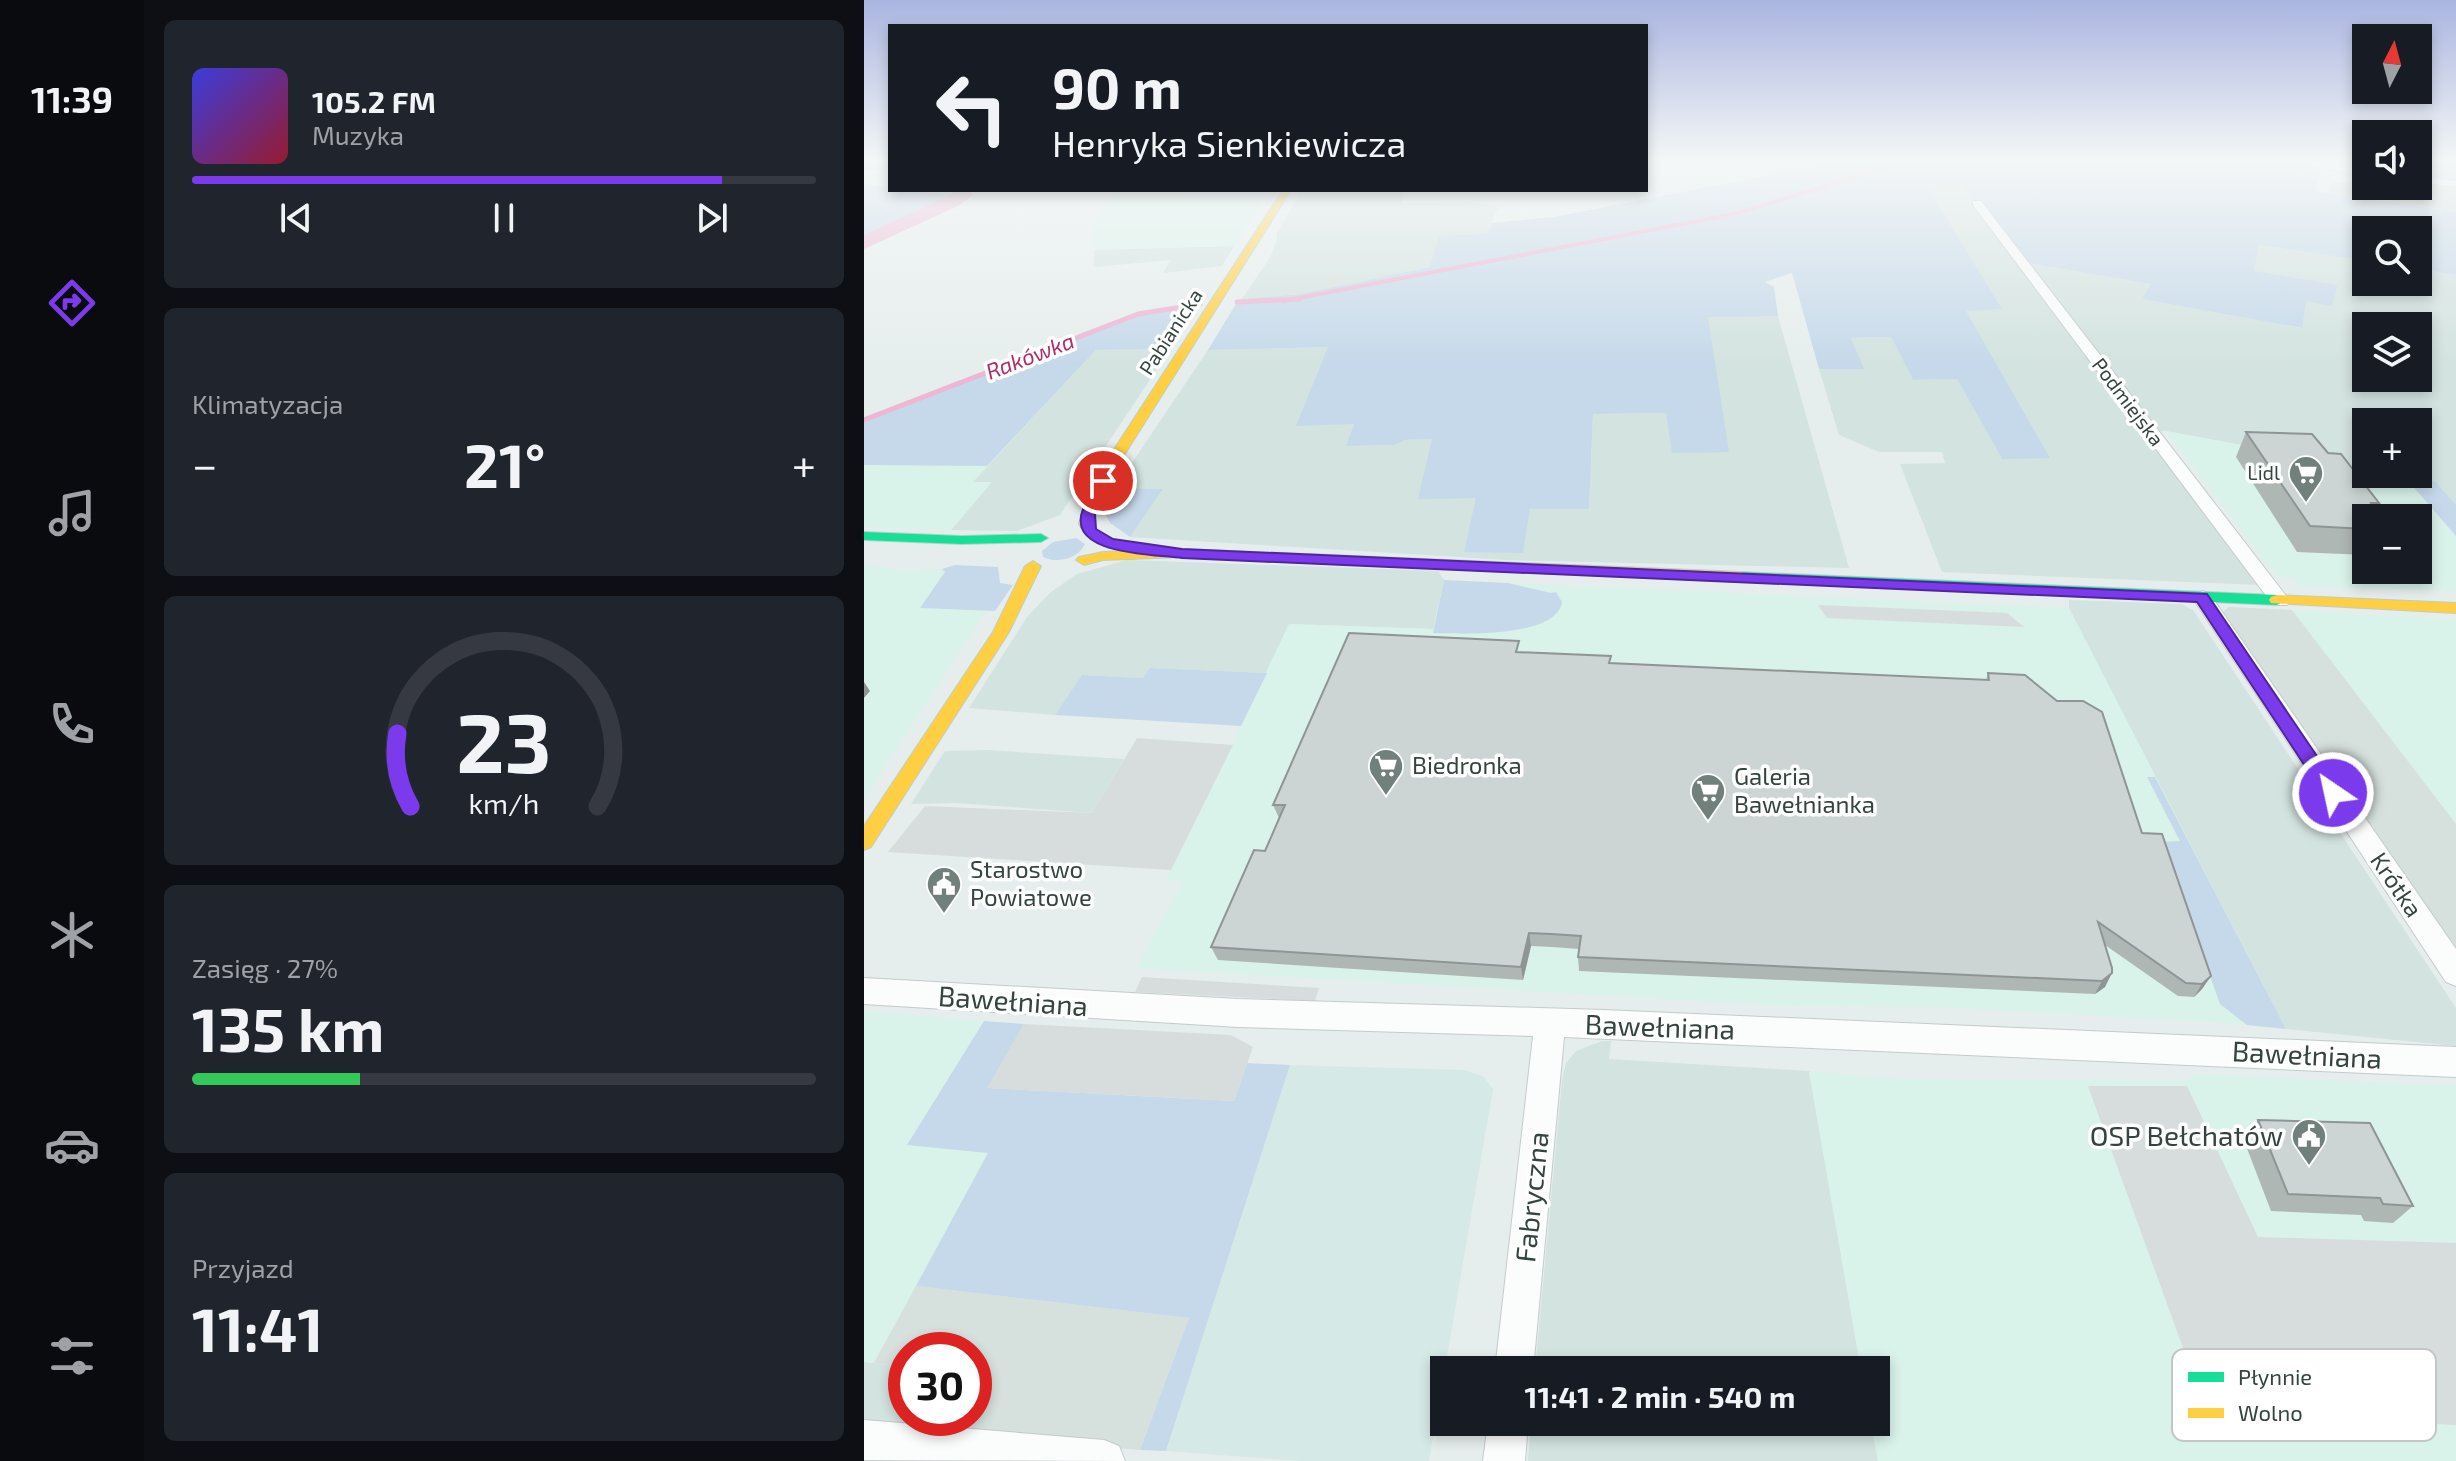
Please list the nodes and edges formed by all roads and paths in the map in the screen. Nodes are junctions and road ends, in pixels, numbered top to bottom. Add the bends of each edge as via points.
1 (1263, 227) edge
2 (1995, 227) edge
3 (1116, 457) junction
4 (1058, 529) junction
5 (864, 536) edge
6 (1095, 536) junction
7 (864, 544) edge
8 (1182, 553) junction
9 (1051, 567) junction
10 (2202, 597) junction
11 (2280, 601) junction
12 (2456, 608) edge
13 (864, 842) edge
14 (2456, 973) edge
15 (864, 991) edge
16 (1550, 1024) junction
17 (2456, 1062) edge
18 (1515, 1356) edge
19 (1507, 1436) edge
20 (864, 1440) edge
21 (1104, 1461) edge
22 (1504, 1461) edge

1 - 3 main road, Pabianicka
2 - 11 street, Podmiejska
3 - 4 main road, Pabianicka
3 - 6 main road, Pabianicka via 1091,504 1086,524
4 - 5 main road via 976,540
4 - 6 main road
4 - 9 main road, Pabianicka via 1031,545
6 - 8 main road
6 - 9 main road via 1094,552
7 - 9 main road via 991,552
8 - 9 main road via 1103,556
8 - 10 main road
9 - 13 main road via 1001,632
10 - 11 main road
10 - 14 street, Krótka
11 - 12 main road
15 - 16 street, Bawełniana via 1238,1013
16 - 17 street, Bawełniana
16 - 18 street, Fabryczna
19 - 22 street
20 - 21 street

